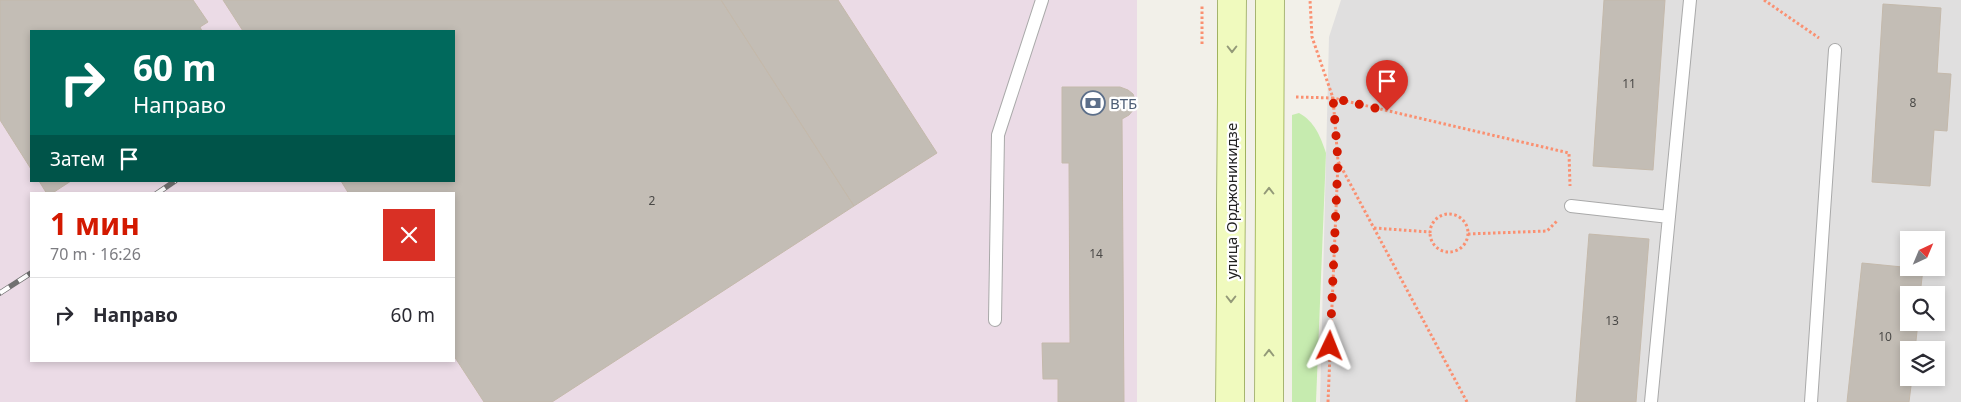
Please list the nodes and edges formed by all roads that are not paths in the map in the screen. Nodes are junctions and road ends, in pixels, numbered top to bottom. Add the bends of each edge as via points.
1 (1042, 0) edge
2 (1232, 0) edge
3 (1270, 0) edge
4 (1690, 0) edge
5 (1835, 50) road end
6 (1571, 206) road end
7 (1669, 217) junction
8 (995, 320) dead end
9 (1230, 402) edge
10 (1269, 402) edge
11 (1651, 402) edge
12 (1812, 402) edge

1 - 8 lane via 998,135
2 -> 9 main road, улица Орджоникидзе
10 -> 3 main road
4 - 7 lane
5 - 12 lane
6 - 7 lane
7 - 11 lane

